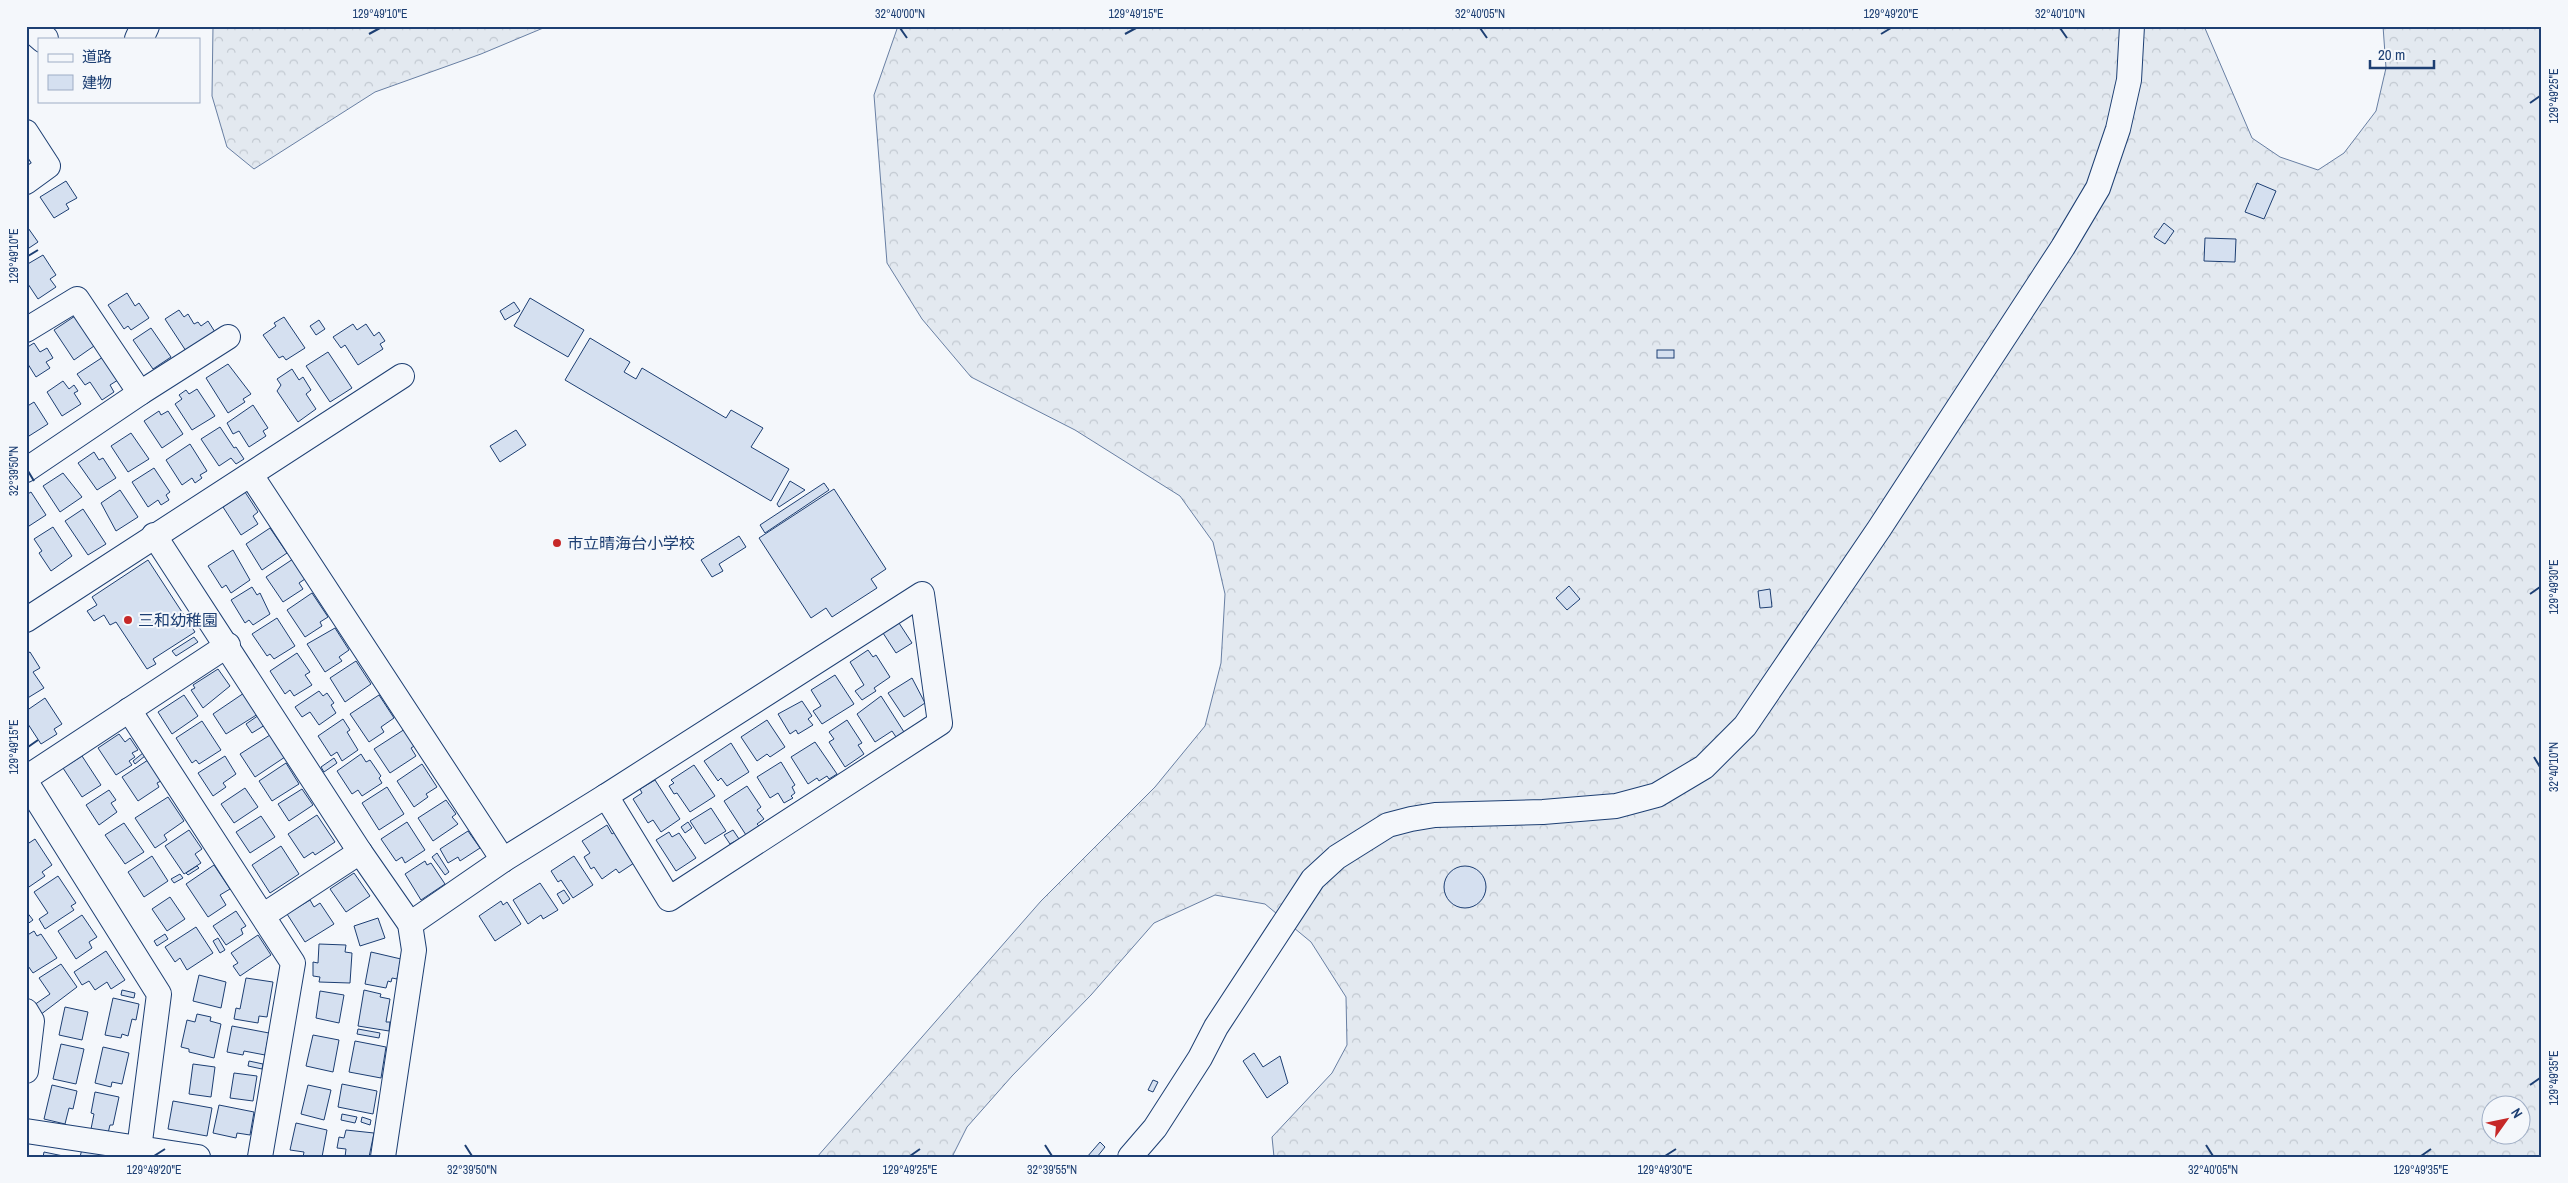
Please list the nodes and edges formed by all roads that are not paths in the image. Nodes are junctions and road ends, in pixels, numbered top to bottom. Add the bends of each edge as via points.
1 (30, 26) edge
2 (145, 26) edge
3 (2132, 26) edge
4 (43, 38) edge
5 (139, 38) edge
6 (26, 132) edge
7 (26, 182) edge
8 (26, 330) edge
9 (228, 337) dead end
10 (402, 376) dead end
11 (140, 393) junction
12 (26, 470) edge
13 (251, 475) junction
14 (154, 535) junction
15 (26, 620) edge
16 (228, 645) junction
17 (129, 710) junction
18 (26, 778) edge
19 (26, 782) edge
20 (606, 796) junction
21 (360, 852) junction
22 (503, 860) junction
23 (264, 915) junction
24 (410, 924) junction
25 (26, 1011) edge
26 (26, 1071) edge
27 (26, 1131) edge
28 (138, 1152) edge
29 (198, 1157) edge
30 (260, 1157) edge
31 (383, 1157) edge
32 (1130, 1157) edge

1 - 4 main road
2 - 5 main road
3 - 32 street via 2129,80 2118,129 2098,188 2047,272 1745,726 1704,767 1657,795 1616,806 1411,819 1388,825 1337,857 1313,879 1216,1027 1155,1128
6 - 7 street via 48,166
8 - 11 street via 76,299
9 - 11 street
10 - 13 street
11 - 12 street
13 - 14 street
13 - 22 street
14 - 15 street
14 - 16 street
16 - 17 street
16 - 21 street
17 - 18 street
17 - 23 street
19 - 28 street via 159,994
20 - 20 street via 669,899 940,723 922,594
20 - 22 street
21 - 23 street
21 - 24 street
22 - 24 street
23 - 30 street via 293,963
24 - 31 street via 414,950
25 - 26 street via 32,1021
27 - 28 street
28 - 29 street

